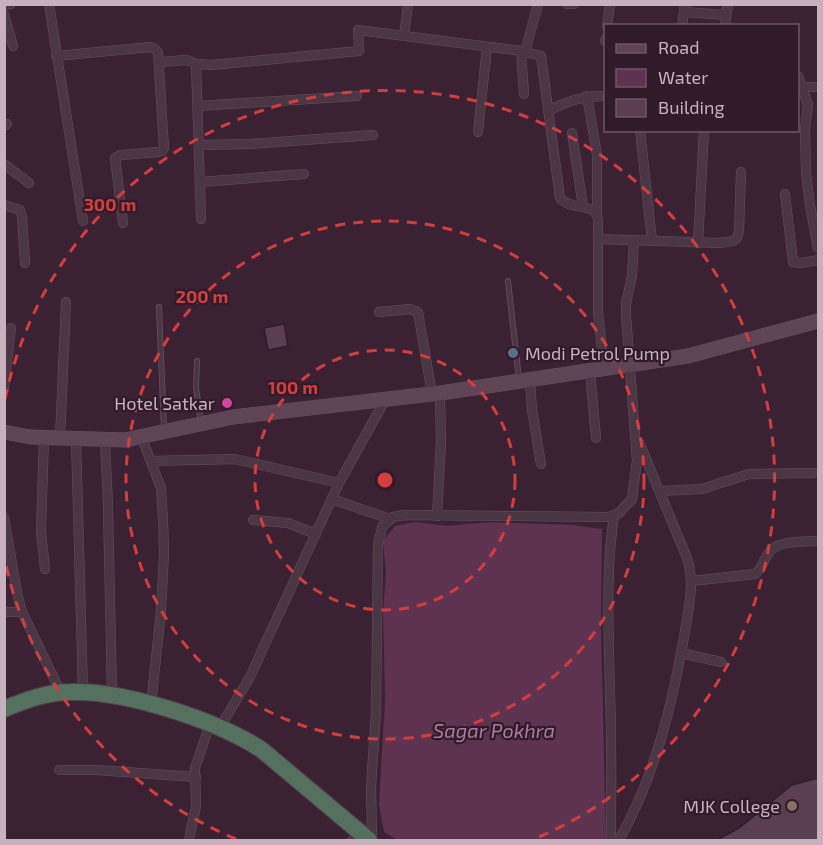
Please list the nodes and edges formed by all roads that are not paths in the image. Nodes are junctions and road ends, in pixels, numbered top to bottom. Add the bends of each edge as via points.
1 (11, 4) edge
2 (49, 4) edge
3 (408, 4) edge
4 (538, 4) edge
5 (567, 4) edge
6 (574, 4) edge
7 (610, 4) edge
8 (728, 4) edge
9 (4, 5) edge
10 (684, 8) edge
11 (4, 15) edge
12 (726, 15) junction
13 (607, 24) edge
14 (682, 24) edge
15 (725, 24) edge
16 (404, 36) junction
17 (13, 46) dead end
18 (487, 47) junction
19 (523, 52) junction
20 (56, 56) junction
21 (159, 62) junction
22 (196, 64) junction
23 (799, 79) edge
24 (802, 87) junction
25 (819, 87) edge
26 (524, 93) dead end
27 (357, 96) dead end
28 (587, 96) junction
29 (604, 96) edge
30 (808, 105) junction
31 (198, 106) junction
32 (547, 107) junction
33 (819, 107) edge
34 (478, 132) dead end
35 (640, 132) edge
36 (704, 132) edge
37 (572, 133) dead end
38 (373, 135) dead end
39 (199, 145) junction
40 (4, 164) edge
41 (741, 172) dead end
42 (304, 174) dead end
43 (200, 182) junction
44 (30, 183) dead end
45 (785, 194) dead end
46 (4, 205) edge
47 (583, 207) junction
48 (597, 214) junction
49 (201, 219) dead end
50 (83, 221) dead end
51 (123, 223) dead end
52 (598, 239) junction
53 (634, 241) junction
54 (651, 241) junction
55 (698, 243) junction
56 (819, 248) edge
57 (819, 260) edge
58 (25, 263) dead end
59 (508, 281) dead end
60 (66, 302) dead end
61 (159, 307) dead end
62 (380, 312) dead end
63 (819, 321) edge
64 (10, 328) dead end
65 (197, 361) dead end
66 (630, 364) junction
67 (604, 369) junction
68 (590, 371) junction
69 (525, 381) junction
70 (4, 388) edge
71 (436, 394) junction
72 (385, 400) junction
73 (201, 423) junction
74 (164, 431) junction
75 (4, 432) edge
76 (141, 436) junction
77 (44, 437) junction
78 (636, 437) junction
79 (60, 438) junction
80 (596, 438) dead end
81 (75, 439) junction
82 (105, 441) junction
83 (151, 461) junction
84 (540, 464) dead end
85 (814, 473) dead end
86 (339, 483) junction
87 (660, 491) junction
88 (332, 499) junction
89 (4, 516) edge
90 (437, 516) junction
91 (614, 516) junction
92 (390, 519) junction
93 (253, 520) dead end
94 (316, 534) junction
95 (819, 541) edge
96 (45, 569) dead end
97 (692, 581) junction
98 (4, 612) edge
99 (22, 612) junction
100 (681, 653) junction
101 (721, 662) dead end
102 (83, 692) junction
103 (61, 693) junction
104 (112, 695) junction
105 (151, 705) junction
106 (4, 709) edge
107 (215, 725) junction
108 (59, 770) dead end
109 (196, 777) junction
110 (362, 838) edge
111 (189, 840) edge
112 (611, 840) edge
113 (619, 840) edge

1 - 9 street
2 - 20 street
3 - 16 street
4 - 19 street
5 - 6 street
7 - 13 street
8 - 12 street
10 - 12 street
10 - 14 street
11 - 17 street
12 - 15 street
16 - 18 street
16 - 22 street via 358,30 359,51
18 - 19 street
18 - 34 street
19 - 26 street
19 - 32 street via 541,56
20 - 21 street via 150,47 158,53
20 - 50 street
21 - 22 street via 186,60
21 - 51 street via 164,148 115,158
22 - 31 street
23 - 24 street
24 - 25 street
24 - 30 street
27 - 31 street
28 - 29 street
28 - 32 street
28 - 48 street via 597,155
30 - 33 street
30 - 56 street via 806,173
31 - 39 street
32 - 47 street via 560,198 567,205
35 - 54 street
36 - 55 street
37 - 47 street
38 - 39 street
39 - 43 street
40 - 44 street
41 - 55 street via 737,238 726,243
42 - 43 street
43 - 49 street
45 - 57 street via 793,262
46 - 58 street via 20,210
47 - 48 street
48 - 52 street
52 - 53 street
52 - 67 street via 598,312
53 - 54 street
53 - 66 street via 626,303
54 - 55 street
59 - 69 lane
60 - 79 street
61 - 74 lane
62 - 71 street via 418,312
63 - 66 street via 688,356
64 - 70 street
65 - 73 lane
66 - 67 street
66 - 78 street
67 - 68 street
68 - 69 street
68 - 80 street
69 - 71 street
69 - 84 street
71 - 72 street
71 - 90 street via 441,442
72 - 73 street
72 - 86 street
73 - 74 street
74 - 76 street
75 - 77 street
76 - 82 street
76 - 83 street
77 - 79 street
77 - 96 street via 41,532
78 - 87 street
78 - 91 street via 634,492 628,505
79 - 81 street
81 - 82 street
81 - 102 street
82 - 104 street
83 - 86 street via 235,459
83 - 105 street via 161,488 164,553
85 - 87 street via 749,474 702,489
86 - 88 street
87 - 97 street
88 - 92 street
88 - 94 street
89 - 99 street
90 - 91 street
90 - 92 street via 405,515
91 - 112 street via 608,560
92 - 110 street via 382,527 378,545 376,713 371,786
93 - 94 street via 288,523
94 - 107 street via 250,677
95 - 97 street via 772,549 755,574
97 - 100 street
98 - 99 street
99 - 103 street
100 - 101 street
100 - 113 street via 650,770
102 - 103 highway
102 - 104 highway
103 - 106 highway
104 - 105 highway
105 - 107 highway
107 - 109 street via 196,761
107 - 110 highway via 262,750
108 - 109 street
109 - 111 street via 196,806

